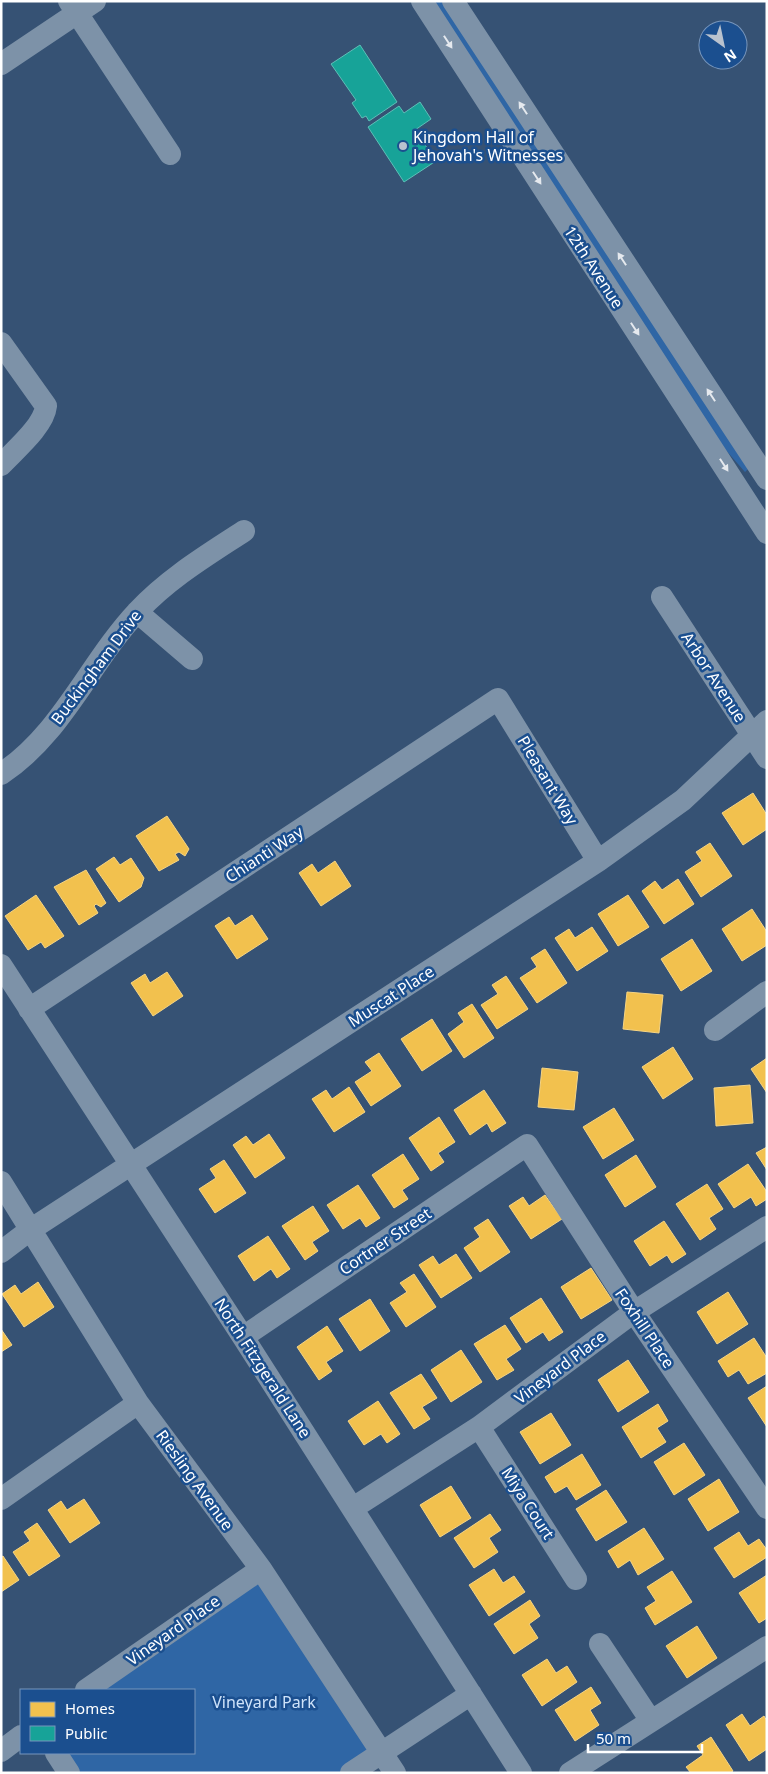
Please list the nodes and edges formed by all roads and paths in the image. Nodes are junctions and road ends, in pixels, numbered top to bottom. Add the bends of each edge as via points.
1 (422, 1) edge
2 (453, 1) edge
3 (80, 5) edge
4 (1, 64) edge
5 (170, 154) dead end
6 (1, 343) edge
7 (1, 465) edge
8 (767, 480) edge
9 (244, 531) dead end
10 (767, 533) edge
11 (662, 596) dead end
12 (137, 612) junction
13 (192, 659) dead end
14 (498, 699) joint
15 (759, 727) edge
16 (767, 758) edge
17 (1, 774) edge
18 (598, 861) junction
19 (1, 965) edge
20 (767, 992) edge
21 (29, 1009) junction
22 (715, 1030) dead end
23 (527, 1145) joint
24 (131, 1166) junction
25 (1, 1182) edge
26 (767, 1226) edge
27 (30, 1230) junction
28 (1, 1252) edge
29 (634, 1312) junction
30 (243, 1337) junction
31 (138, 1402) junction
32 (479, 1427) junction
33 (1, 1499) edge
34 (353, 1508) junction
35 (767, 1508) edge
36 (261, 1569) junction
37 (576, 1579) dead end
38 (600, 1644) dead end
39 (767, 1647) edge
40 (87, 1689) edge
41 (471, 1694) junction
42 (651, 1721) junction
43 (20, 1737) edge
44 (1, 1751) edge
45 (381, 1753) junction
46 (57, 1754) edge
47 (69, 1773) edge
48 (351, 1773) edge
49 (395, 1773) edge
50 (521, 1773) edge
51 (570, 1773) edge

1 -> 10 street, 12th Avenue
8 -> 2 street, 12th Avenue
3 - 4 street
3 - 5 street
6 - 7 street via 46,406 38,424
9 - 12 street, Buckingham Drive via 171,579
11 - 15 street, Arbor Avenue
12 - 13 street
12 - 17 street, Buckingham Drive via 60,718
14 - 18 street, Pleasant Way
14 - 21 street, Chianti Way
15 - 16 street, Arbor Avenue
15 - 18 street, Muscat Place via 683,800
18 - 24 street, Muscat Place
19 - 21 street, North Fitzgerald Lane
20 - 22 street
21 - 24 street, North Fitzgerald Lane
23 - 29 street, Foxhill Place
23 - 30 street, Cortner Street
24 - 27 street, Muscat Place
24 - 30 street, North Fitzgerald Lane
25 - 27 street, Riesling Avenue
26 - 29 street, Vineyard Place
27 - 28 street, Muscat Place
27 - 31 street, Riesling Avenue
29 - 32 street, Vineyard Place
29 - 35 street, Foxhill Place
30 - 34 street, North Fitzgerald Lane
31 - 33 street
31 - 36 street, Riesling Avenue
32 - 34 street, Vineyard Place
32 - 37 street, Miya Court
34 - 41 street, North Fitzgerald Lane
36 - 40 street, Vineyard Place
36 - 45 street, Riesling Avenue
38 - 42 street
39 - 42 street
41 - 45 street
41 - 50 street, North Fitzgerald Lane
42 - 51 street
43 - 44 street
45 - 48 street
45 - 49 street, Riesling Avenue
46 - 47 street

